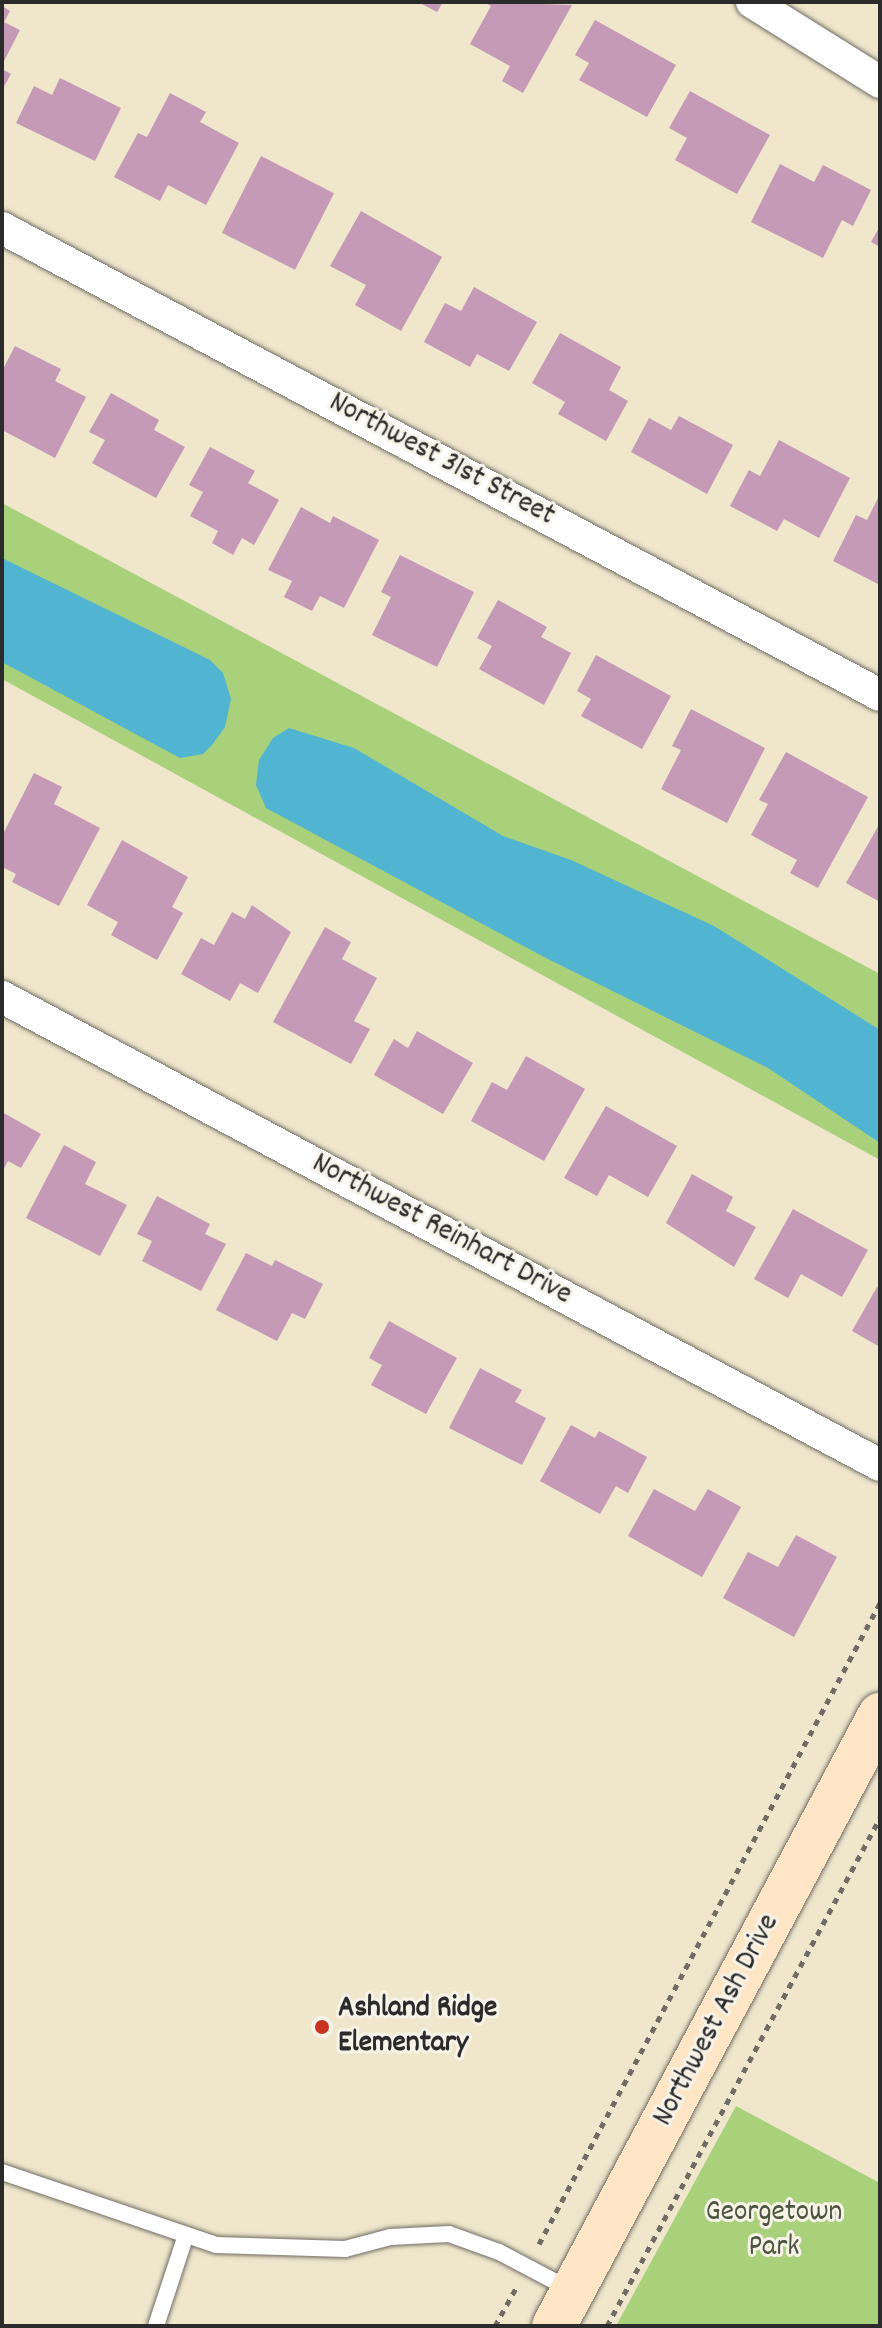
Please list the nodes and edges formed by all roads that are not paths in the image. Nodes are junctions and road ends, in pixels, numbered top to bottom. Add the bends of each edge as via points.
1 (752, 2) edge
2 (880, 82) edge
3 (2, 228) edge
4 (880, 695) edge
5 (2, 997) edge
6 (880, 1465) edge
7 (880, 1715) edge
8 (2, 2172) edge
9 (186, 2235) junction
10 (563, 2308) edge
11 (156, 2326) edge

1 - 2 street
3 - 4 street, Northwest 31st Street
5 - 6 street, Northwest Reinhart Drive
7 - 10 street, Northwest Ash Drive
8 - 9 lane
9 - 10 lane via 216,2245 345,2249 390,2237 449,2234 527,2267
9 - 11 lane

